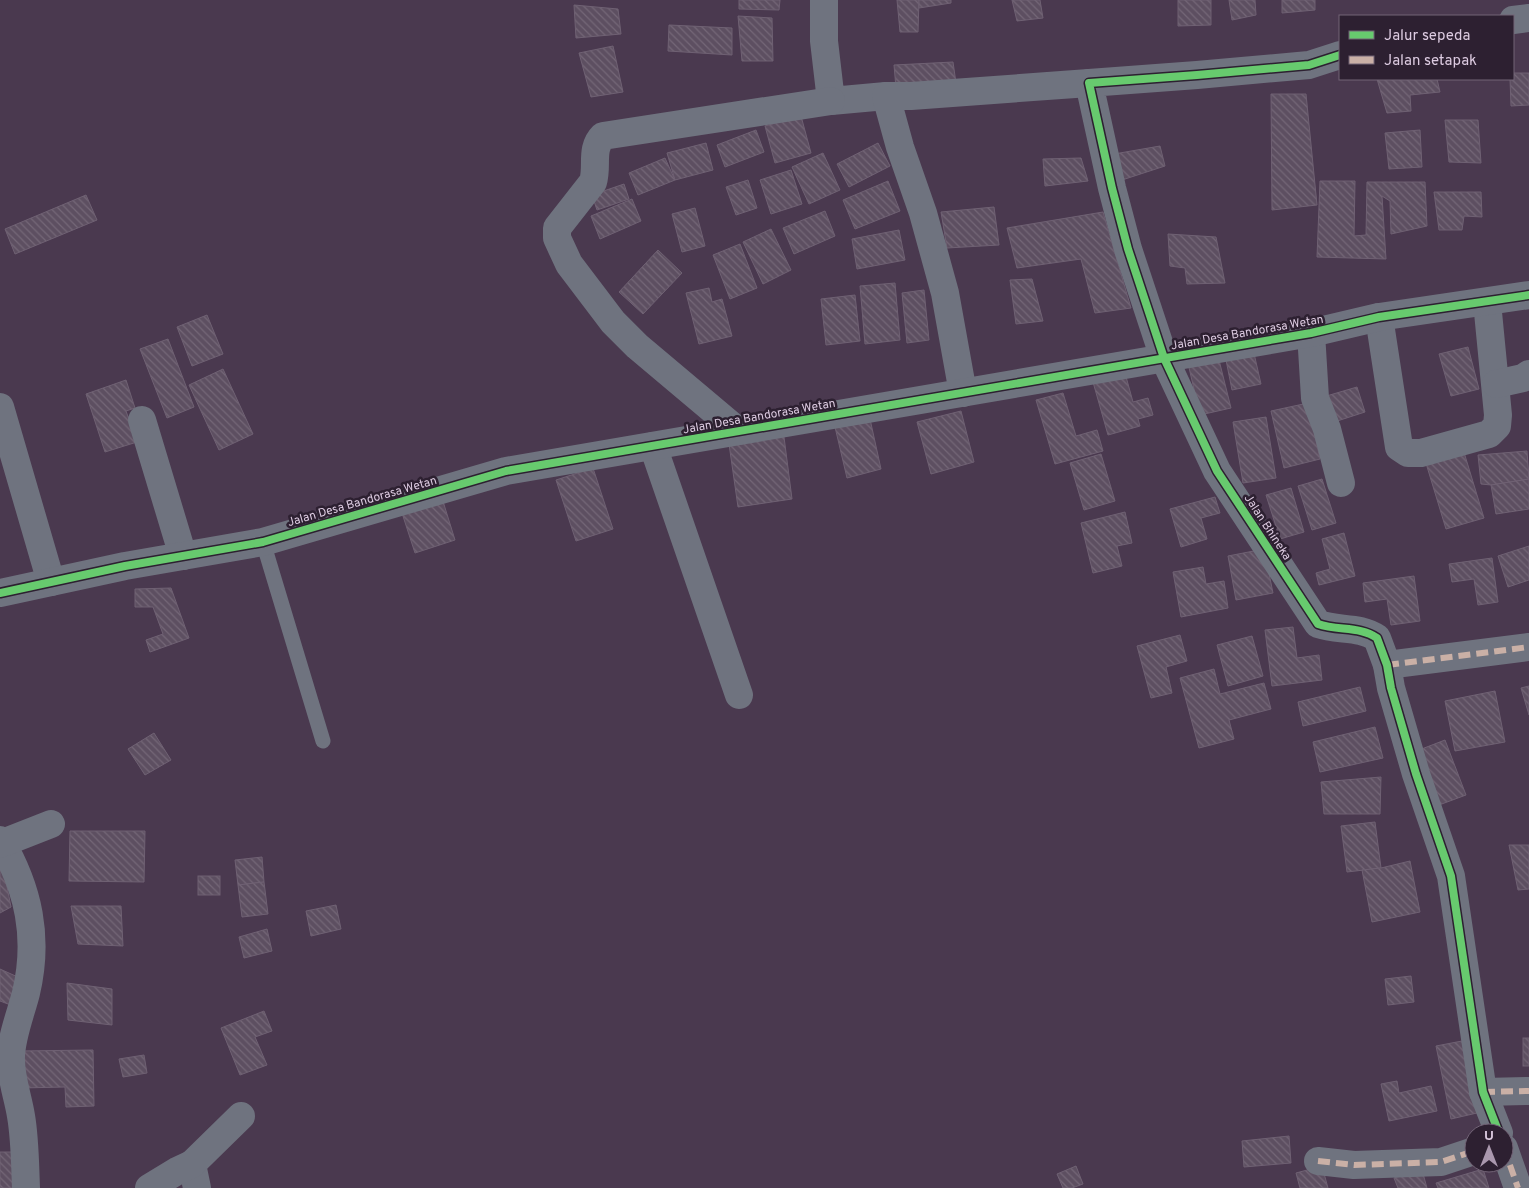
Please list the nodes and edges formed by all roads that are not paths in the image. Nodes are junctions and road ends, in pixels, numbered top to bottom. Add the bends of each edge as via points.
1 (824, 0) edge
2 (1529, 18) edge
3 (1514, 20) edge
4 (1339, 55) edge
5 (1089, 83) junction
6 (886, 96) junction
7 (830, 101) junction
8 (1529, 295) edge
9 (1487, 302) junction
10 (1379, 317) junction
11 (1311, 333) junction
12 (1164, 358) junction
13 (1529, 374) edge
14 (1496, 384) junction
15 (963, 393) junction
16 (0, 407) edge
17 (142, 420) dead end
18 (738, 431) junction
19 (653, 446) junction
20 (1341, 484) dead end
21 (263, 542) junction
22 (182, 556) junction
23 (51, 582) junction
24 (0, 593) edge
25 (1529, 647) edge
26 (1387, 665) junction
27 (739, 695) dead end
28 (323, 741) dead end
29 (51, 824) dead end
30 (1, 843) edge
31 (1529, 1091) edge
32 (1484, 1092) junction
33 (241, 1116) dead end
34 (1495, 1123) edge
35 (1464, 1154) edge
36 (1318, 1161) dead end
37 (1513, 1173) edge
38 (195, 1176) edge
39 (26, 1188) edge
40 (148, 1188) edge
41 (1518, 1188) edge

1 - 7 street
2 - 3 street
4 - 5 street via 1309,64
5 - 6 street
5 - 12 street via 1128,250
6 - 7 street
6 - 15 street via 945,293
7 - 18 street via 603,136 595,148 594,182 557,228 557,238 569,264 614,322 652,360
8 - 9 street, Jalan Desa Bandorasa Wetan
9 - 10 street, Jalan Desa Bandorasa Wetan
9 - 14 street
10 - 11 street, Jalan Desa Bandorasa Wetan
10 - 14 street via 1399,447 1408,453 1421,453 1489,434 1497,426
11 - 12 street, Jalan Desa Bandorasa Wetan
11 - 20 street via 1315,398 1327,429
12 - 15 street, Jalan Desa Bandorasa Wetan
12 - 26 street, Jalan Bhineka via 1217,471 1311,616 1318,624 1331,628 1371,634 1377,638
13 - 14 street
15 - 18 street, Jalan Desa Bandorasa Wetan
16 - 23 street
17 - 22 street
18 - 19 street, Jalan Desa Bandorasa Wetan
19 - 21 street, Jalan Desa Bandorasa Wetan via 506,471
19 - 27 street
21 - 22 street, Jalan Desa Bandorasa Wetan
21 - 28 lane
22 - 23 street, Jalan Desa Bandorasa Wetan
23 - 24 street, Jalan Desa Bandorasa Wetan
25 - 26 street
26 - 32 street via 1416,774 1451,876
29 - 30 street
30 - 39 street via 29,909 32,933 32,958 10,1057 23,1127
31 - 32 street
32 - 34 street
33 - 38 street via 224,1134
35 - 36 street via 1441,1162 1354,1165
37 - 41 street
38 - 40 street via 177,1170

